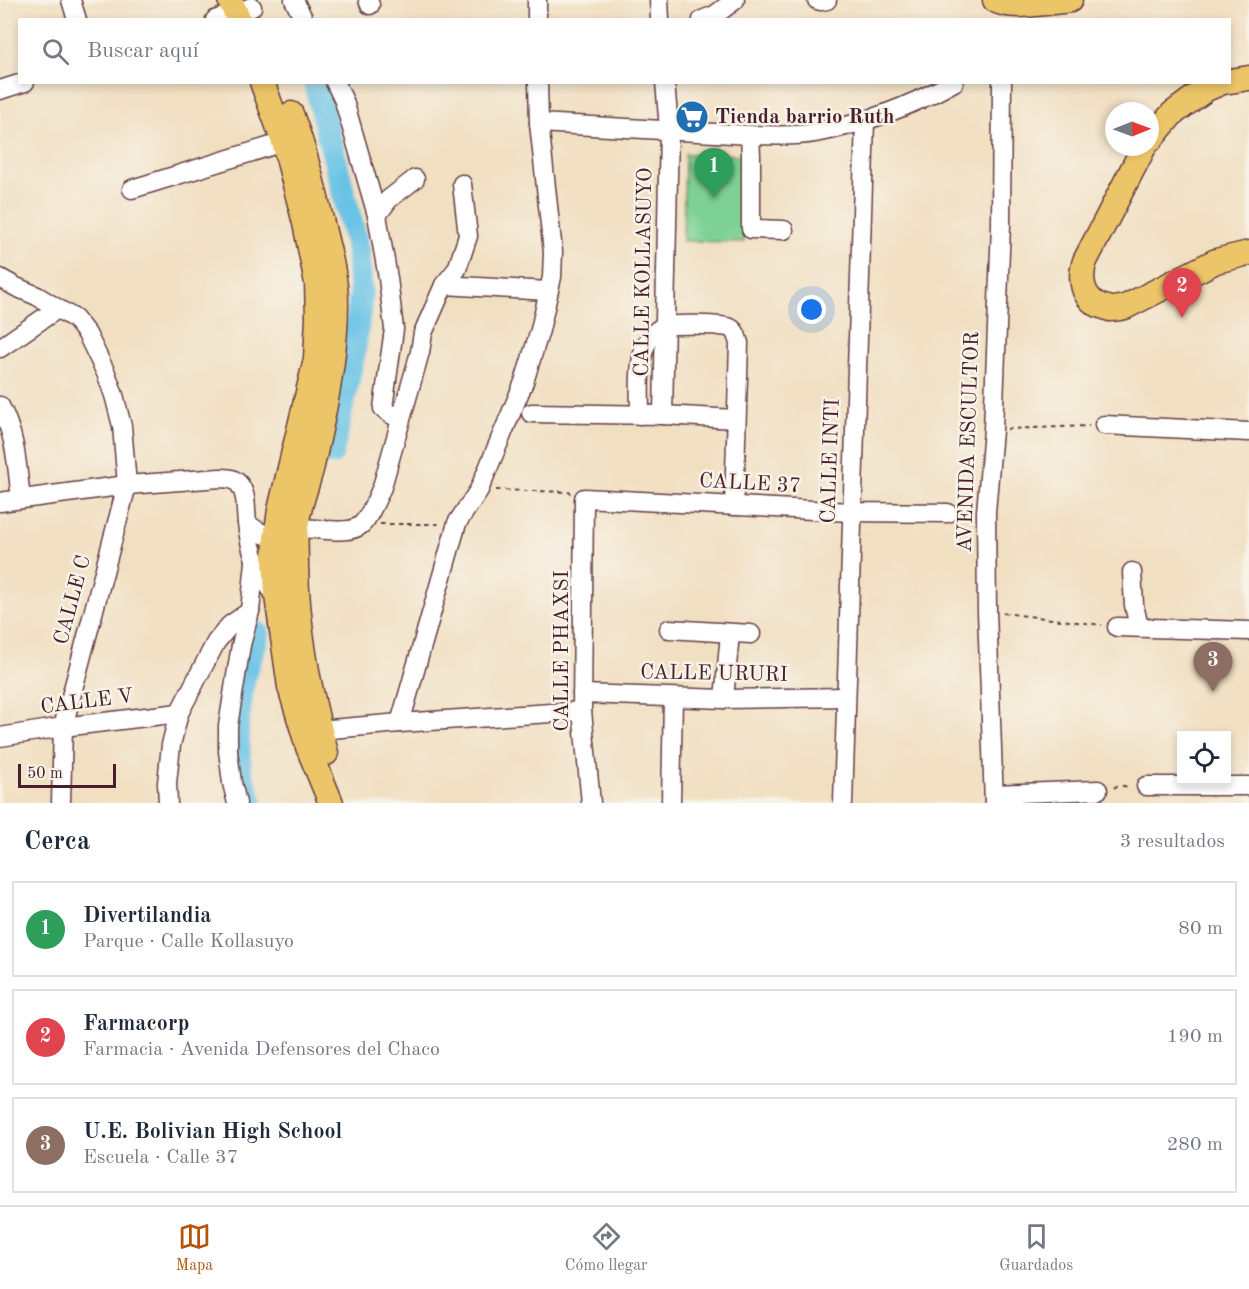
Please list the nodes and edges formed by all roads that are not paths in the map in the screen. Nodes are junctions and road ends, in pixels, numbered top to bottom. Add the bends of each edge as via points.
1 (71, 0) edge
2 (294, 0) edge
3 (537, 0) edge
4 (659, 0) edge
5 (735, 0) edge
6 (816, 0) edge
7 (827, 0) edge
8 (1070, 0) edge
9 (999, 8) edge
10 (76, 18) edge
11 (303, 18) edge
12 (537, 18) edge
13 (660, 18) edge
14 (707, 18) edge
15 (1249, 78) edge
16 (1231, 81) edge
17 (19, 84) edge
18 (263, 84) edge
19 (280, 84) edge
20 (335, 84) edge
21 (538, 84) edge
22 (665, 84) edge
23 (950, 84) edge
24 (1002, 84) edge
25 (1218, 84) edge
26 (0, 90) edge
27 (864, 121) junction
28 (539, 123) junction
29 (669, 129) junction
30 (1159, 129) edge
31 (750, 135) junction
32 (284, 142) junction
33 (1139, 156) edge
34 (415, 179) dead end
35 (462, 184) dead end
36 (132, 189) dead end
37 (377, 215) junction
38 (784, 230) dead end
39 (1249, 253) edge
40 (0, 278) edge
41 (444, 285) junction
42 (548, 291) junction
43 (57, 309) junction
44 (666, 326) junction
45 (0, 348) edge
46 (0, 406) edge
47 (531, 413) dead end
48 (640, 415) junction
49 (663, 415) junction
50 (736, 418) junction
51 (400, 419) junction
52 (1104, 425) road end
53 (1249, 432) edge
54 (127, 485) junction
55 (584, 498) joint
56 (21, 499) junction
57 (0, 502) edge
58 (734, 506) junction
59 (851, 512) junction
60 (948, 513) dead end
61 (247, 523) junction
62 (286, 533) junction
63 (255, 560) junction
64 (1132, 572) dead end
65 (277, 596) junction
66 (250, 611) junction
67 (1117, 627) road end
68 (1138, 627) junction
69 (669, 629) dead end
70 (1249, 631) edge
71 (730, 633) junction
72 (751, 634) dead end
73 (290, 687) junction
74 (846, 697) junction
75 (673, 698) junction
76 (724, 699) junction
77 (582, 703) junction
78 (179, 713) junction
79 (400, 723) junction
80 (63, 727) junction
81 (320, 730) junction
82 (0, 737) edge
83 (1146, 786) road end
84 (1249, 786) edge
85 (1106, 789) road end
86 (994, 799) edge
87 (61, 803) edge
88 (168, 803) edge
89 (237, 803) edge
90 (331, 803) edge
91 (344, 803) edge
92 (591, 803) edge
93 (671, 803) edge
94 (843, 803) edge

1 - 10 street
2 - 11 street
3 - 12 street
4 - 13 street
5 - 14 street
6 - 7 street
8 - 9 main road
15 - 16 main road
17 - 26 street
18 - 32 main road
19 - 62 main road via 302,143 332,265 336,302 333,356 323,417
20 - 37 street via 344,101
21 - 28 street
22 - 29 street, CALLE KOLLASUYO
23 - 27 street via 910,105
24 - 86 street, AVENIDA ESCULTOR via 1001,225 987,512
25 - 30 main road via 1172,114
27 - 31 street via 814,133
27 - 59 street, CALLE INTI
28 - 29 street
28 - 42 street via 553,252
29 - 31 street
29 - 44 street, CALLE KOLLASUYO
31 - 38 street via 751,229
32 - 36 street
32 - 62 main road via 317,283 318,318 316,359 280,510
33 - 39 main road via 1084,261 1081,283 1096,304 1110,309 1125,307 1216,261
34 - 37 street via 389,199
35 - 41 street via 468,236 457,269
37 - 51 street via 394,329 383,408
40 - 43 street, CALLE C
41 - 42 street
41 - 51 street via 423,333
42 - 79 street via 524,382 479,490 457,523
43 - 45 street
43 - 54 street, CALLE C via 75,319 87,334 106,373 122,426
44 - 48 street via 654,333 644,349
44 - 49 street, CALLE KOLLASUYO
44 - 50 street via 713,325 735,332 739,343
46 - 56 street via 15,444
47 - 48 street
48 - 49 street
49 - 50 street
50 - 58 street
51 - 62 street via 382,487 362,525 350,530
52 - 53 street
54 - 56 street
54 - 61 street via 231,478 244,493
54 - 80 street, CALLE C
55 - 58 street, CALLE 37
55 - 77 street, CALLE PHAXSI
56 - 57 street
58 - 59 street, CALLE 37
59 - 60 street, CALLE 37
59 - 74 street, CALLE INTI
61 - 62 street via 259,532
61 - 63 street
62 - 65 main road via 275,559
62 - 81 main road
63 - 65 street
63 - 66 street
64 - 68 street
65 - 73 main road
66 - 78 street via 230,625 216,642
66 - 89 street via 228,726
67 - 68 street
68 - 70 street
69 - 71 street
71 - 72 street
71 - 76 street
73 - 81 main road via 308,724
73 - 90 main road via 308,747
74 - 76 street, CALLE URURI
74 - 94 street, CALLE INTI
75 - 76 street, CALLE URURI
75 - 77 street, CALLE URURI
75 - 93 street
77 - 79 street, CALLE URURI
77 - 92 street, CALLE PHAXSI
78 - 80 street, CALLE V
78 - 88 street via 171,745
79 - 81 street, CALLE URURI
80 - 82 street, CALLE V
80 - 87 street, CALLE C
81 - 91 main road
83 - 84 street
85 - 86 street

